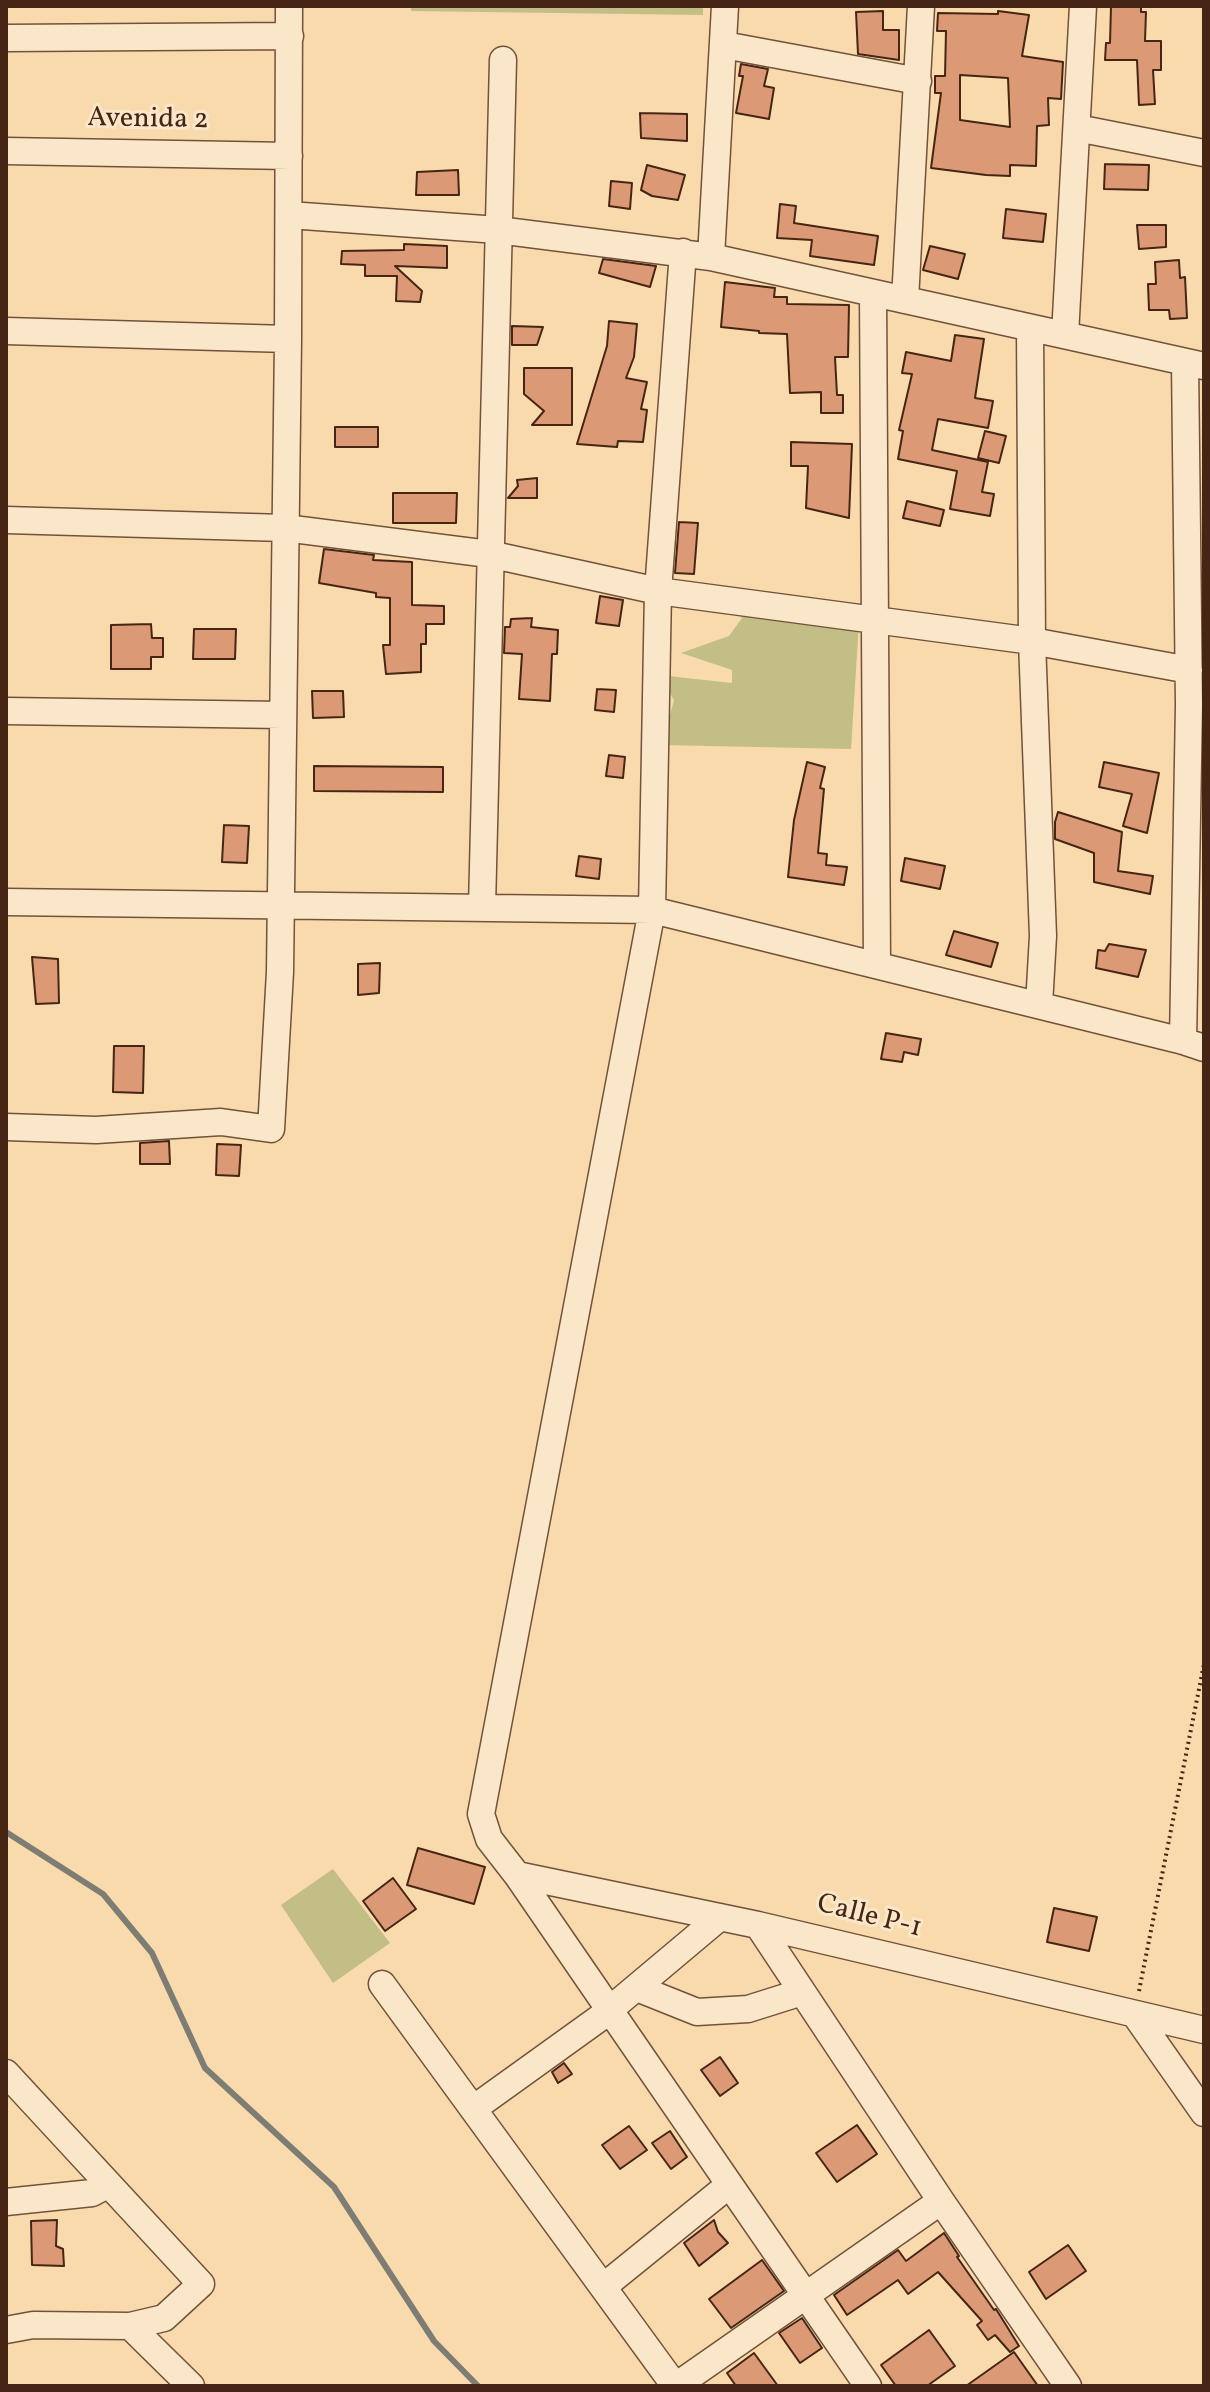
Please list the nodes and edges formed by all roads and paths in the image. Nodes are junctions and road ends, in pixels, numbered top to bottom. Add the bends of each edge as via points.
1 (289, 6) edge
2 (725, 6) edge
3 (921, 6) edge
4 (1083, 6) edge
5 (290, 36) junction
6 (6, 38) edge
7 (724, 45) junction
8 (503, 60) dead end
9 (918, 81) junction
10 (1077, 128) junction
11 (6, 151) edge
12 (1204, 153) edge
13 (289, 156) junction
14 (289, 215) junction
15 (498, 230) junction
16 (683, 252) junction
17 (711, 257) junction
18 (873, 293) junction
19 (905, 300) junction
20 (1030, 328) junction
21 (6, 331) edge
22 (1065, 335) junction
23 (288, 339) junction
24 (1194, 364) edge
25 (6, 520) edge
26 (285, 528) junction
27 (489, 554) junction
28 (658, 591) junction
29 (876, 620) junction
30 (1032, 641) junction
31 (1189, 670) junction
32 (1196, 706) edge
33 (6, 711) edge
34 (282, 715) junction
35 (6, 902) edge
36 (280, 904) junction
37 (482, 907) junction
38 (652, 910) junction
39 (877, 965) junction
40 (1039, 1005) junction
41 (1194, 1044) edge
42 (6, 1127) edge
43 (1204, 1664) edge
44 (517, 1875) junction
45 (720, 1917) junction
46 (758, 1925) junction
47 (382, 1984) dead end
48 (637, 1988) junction
49 (802, 1992) junction
50 (609, 2010) junction
51 (1136, 2016) junction
52 (1204, 2030) edge
53 (6, 2073) edge
54 (473, 2109) junction
55 (1204, 2113) edge
56 (107, 2185) junction
57 (729, 2185) junction
58 (941, 2201) junction
59 (6, 2202) edge
60 (603, 2287) junction
61 (804, 2296) junction
62 (130, 2326) junction
63 (6, 2330) edge
64 (191, 2386) edge
65 (675, 2386) edge
66 (868, 2386) edge
67 (1068, 2386) edge

1 - 5 street
2 - 7 street
3 - 9 street
4 - 10 street
5 - 6 street
5 - 13 street
7 - 9 street
7 - 17 street
8 - 15 street
9 - 19 street
10 - 12 street
10 - 22 street
11 - 13 street, Avenida 2
13 - 14 street
14 - 15 street
14 - 23 street
15 - 16 street
15 - 27 street
16 - 17 street
16 - 28 street
17 - 18 street
18 - 19 street
18 - 29 street
19 - 20 street
20 - 22 street
20 - 30 street
21 - 23 street
22 - 24 street
23 - 26 street
24 - 31 street
25 - 26 street
26 - 27 street
26 - 34 street
27 - 28 street
27 - 37 street
28 - 29 street
28 - 38 street
29 - 30 street
29 - 39 street
30 - 31 street
30 - 40 street via 1043,936
31 - 32 street
32 - 41 street
33 - 34 street
34 - 36 street
35 - 36 street
36 - 37 street
36 - 42 street via 271,1129 221,1122 96,1130
37 - 38 street
38 - 39 street
38 - 44 street via 481,1814 489,1839
39 - 40 street
40 - 41 street
43 - 51 path
44 - 45 street, Calle P-1
44 - 50 street
45 - 46 street, Calle P-1
45 - 48 street
46 - 49 street
46 - 51 street, Calle P-1
47 - 54 street
48 - 49 street via 697,2012 748,2009
48 - 50 street
49 - 58 street
50 - 54 street
50 - 57 street
51 - 52 street, Calle P-1
51 - 55 street
53 - 56 street
54 - 60 street
56 - 59 street via 92,2193
56 - 62 street via 201,2284 164,2318
57 - 60 street
57 - 61 street
58 - 61 street
58 - 67 street
60 - 65 street
61 - 65 street
61 - 66 street
62 - 63 street via 33,2325
62 - 64 street

